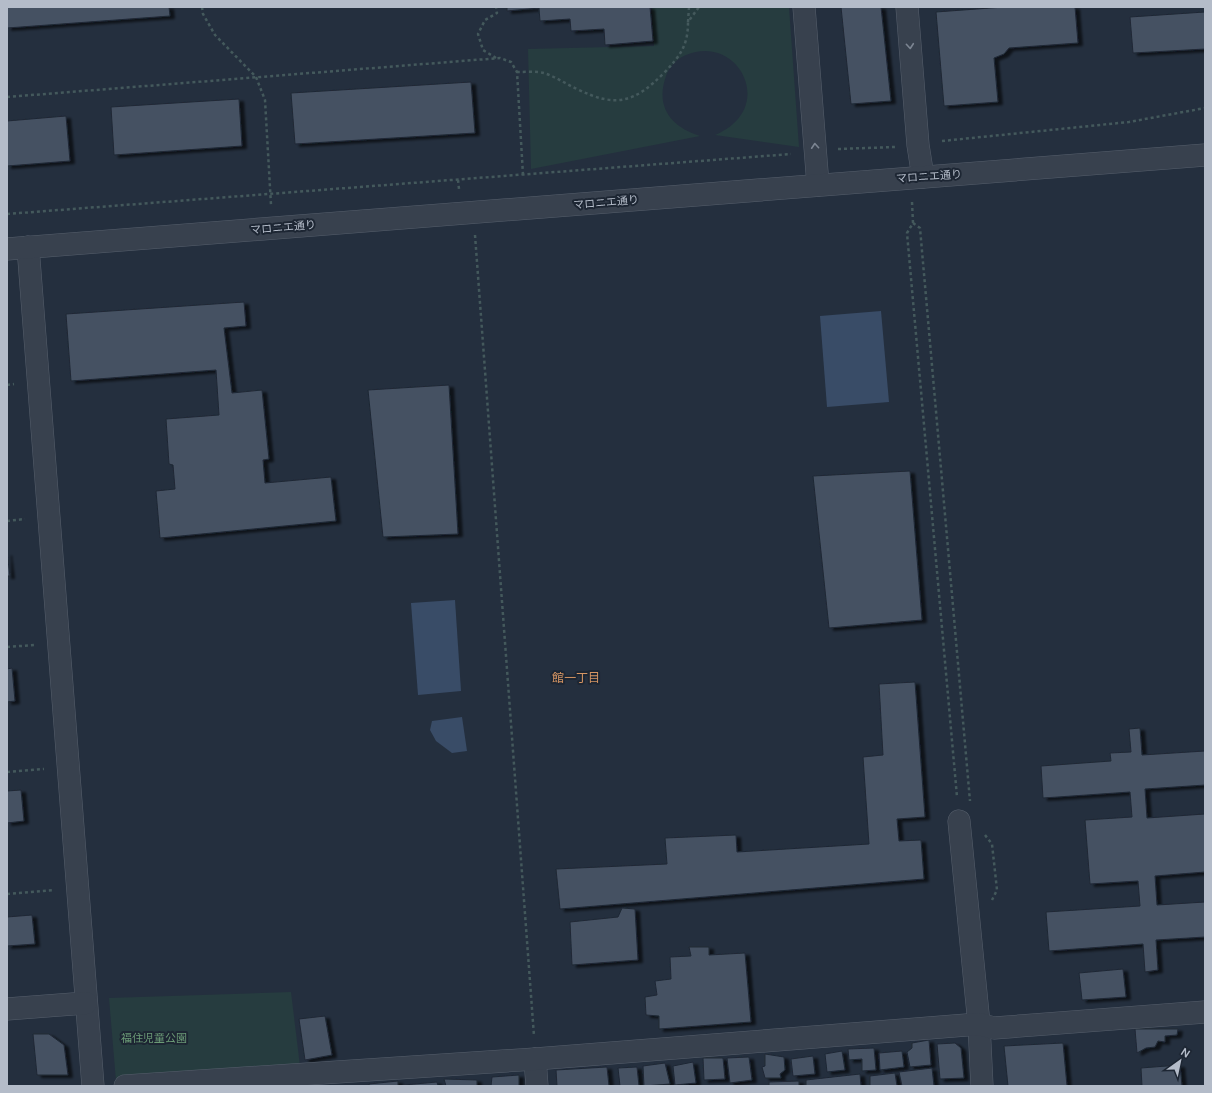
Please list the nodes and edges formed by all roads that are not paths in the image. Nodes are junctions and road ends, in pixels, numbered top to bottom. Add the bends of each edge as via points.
1 (804, 7) edge
2 (907, 7) edge
3 (1205, 155) edge
4 (923, 177) junction
5 (818, 185) junction
6 (17, 248) edge
7 (965, 815) road end
8 (86, 1003) junction
9 (7, 1009) edge
10 (1205, 1012) edge
11 (978, 1024) junction
12 (535, 1059) junction
13 (93, 1086) edge
14 (125, 1086) edge
15 (537, 1086) edge
16 (982, 1086) edge

5 -> 1 street
2 -> 4 street
3 - 4 street, マロニエ通り
4 - 5 street, マロニエ通り
5 - 6 street, マロニエ通り
6 - 8 street
7 - 11 street
8 - 9 street
8 - 13 street
10 - 11 street via 994,1028
11 - 12 street
11 - 16 street
12 - 14 street
12 - 15 street

